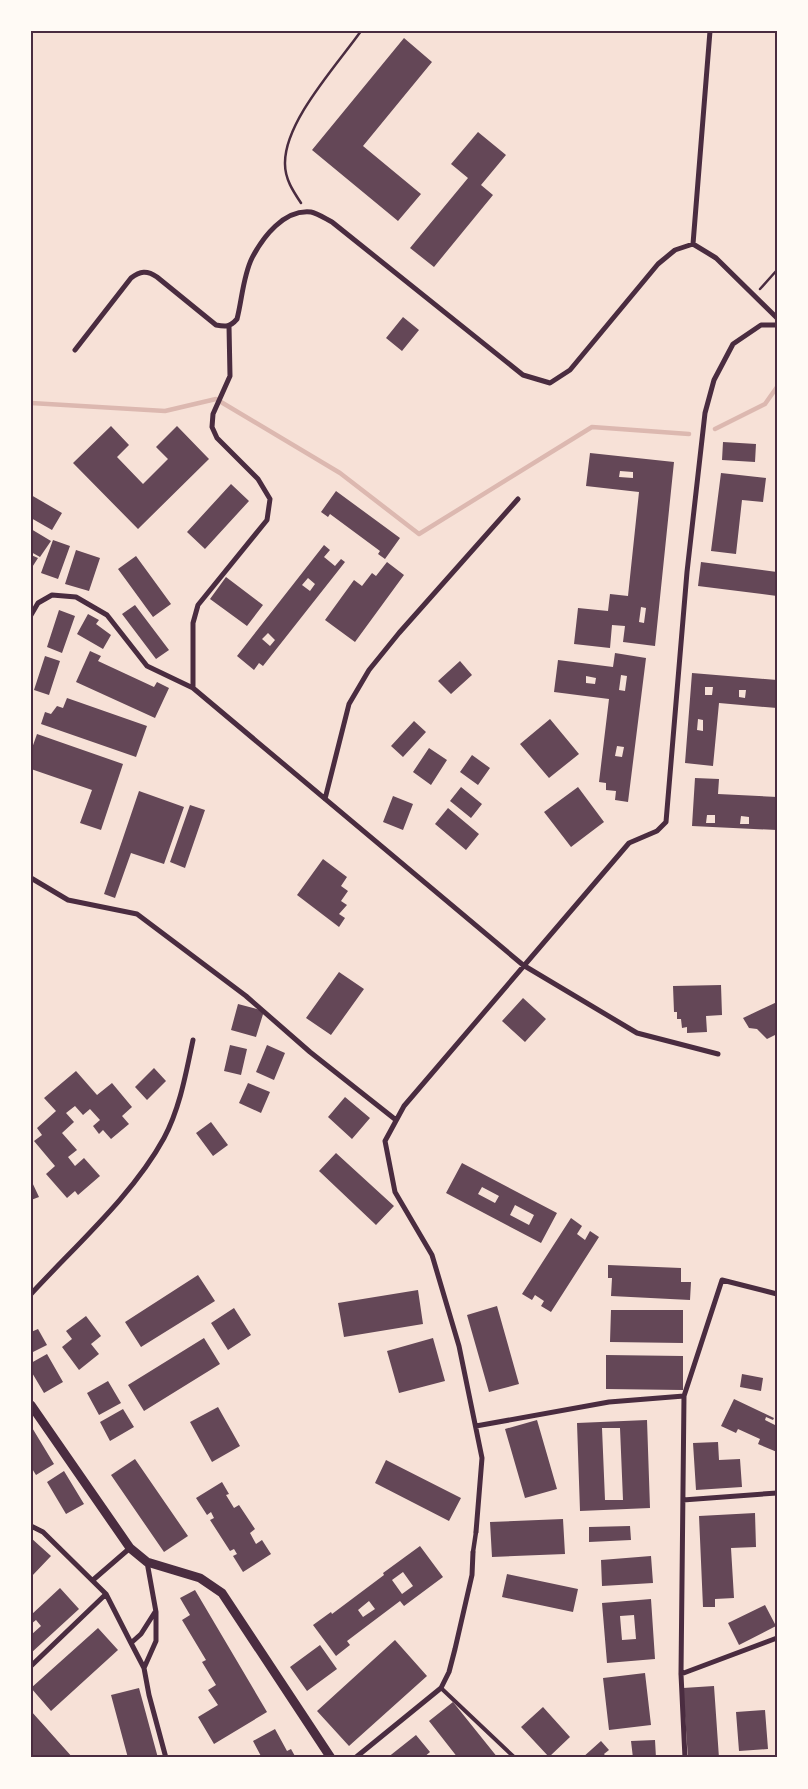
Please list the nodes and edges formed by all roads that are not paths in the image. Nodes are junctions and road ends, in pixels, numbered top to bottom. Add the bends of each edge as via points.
1 (710, 31) edge
2 (693, 244) junction
3 (777, 318) edge
4 (777, 325) edge
5 (229, 326) junction
6 (75, 350) dead end
7 (518, 499) dead end
8 (31, 615) edge
9 (193, 688) junction
10 (326, 799) junction
11 (31, 878) edge
12 (524, 965) junction
13 (193, 1040) dead end
14 (718, 1054) dead end
15 (396, 1120) junction
16 (31, 1294) edge
17 (777, 1294) edge
18 (684, 1396) junction
19 (31, 1405) edge
20 (476, 1426) junction
21 (777, 1492) edge
22 (683, 1500) junction
23 (31, 1526) edge
24 (476, 1532) joint
25 (130, 1548) junction
26 (474, 1552) joint
27 (147, 1562) junction
28 (93, 1580) junction
29 (106, 1594) junction
30 (156, 1612) junction
31 (777, 1638) edge
32 (131, 1643) junction
33 (31, 1666) edge
34 (144, 1668) junction
35 (681, 1674) junction
36 (440, 1688) junction
37 (166, 1758) edge
38 (331, 1758) edge
39 (355, 1758) edge
40 (515, 1758) edge
41 (686, 1758) edge

1 - 2 street
2 - 3 street via 716,258
2 - 5 street via 674,250 658,264 570,370 550,383 523,375 332,222 311,212 291,215 277,225 264,241 252,259 237,319
4 - 12 street via 761,325 733,344 714,380 705,413 666,822 657,831 629,843
5 - 6 street via 216,325 157,276 139,272
5 - 9 street via 230,376 213,414 212,427 218,438 258,479 270,499 267,520 198,605 193,622
7 - 10 street via 369,670 349,704
8 - 9 street via 38,602 52,595 76,597 107,615 147,666
9 - 10 street
10 - 12 street
11 - 15 street via 68,900 137,914 246,996
12 - 14 street via 637,1033
12 - 15 street via 404,1106
13 - 16 street via 178,1105 164,1138 136,1180
15 - 20 street via 385,1141 395,1192 432,1255 459,1346
17 - 18 street via 722,1280
18 - 20 street via 609,1402
18 - 22 street
19 - 25 street
20 - 24 street via 482,1458
21 - 22 street
22 - 35 street
23 - 28 street via 44,1532
24 - 26 street
25 - 27 street
25 - 28 street
26 - 36 street via 455,1649 449,1672
27 - 30 street
27 - 38 street via 200,1578 222,1593
28 - 29 street
29 - 32 street
29 - 33 street
30 - 32 street
30 - 34 street via 156,1641
31 - 35 street
32 - 34 street
34 - 37 street
35 - 41 street
36 - 39 street
36 - 40 lane

